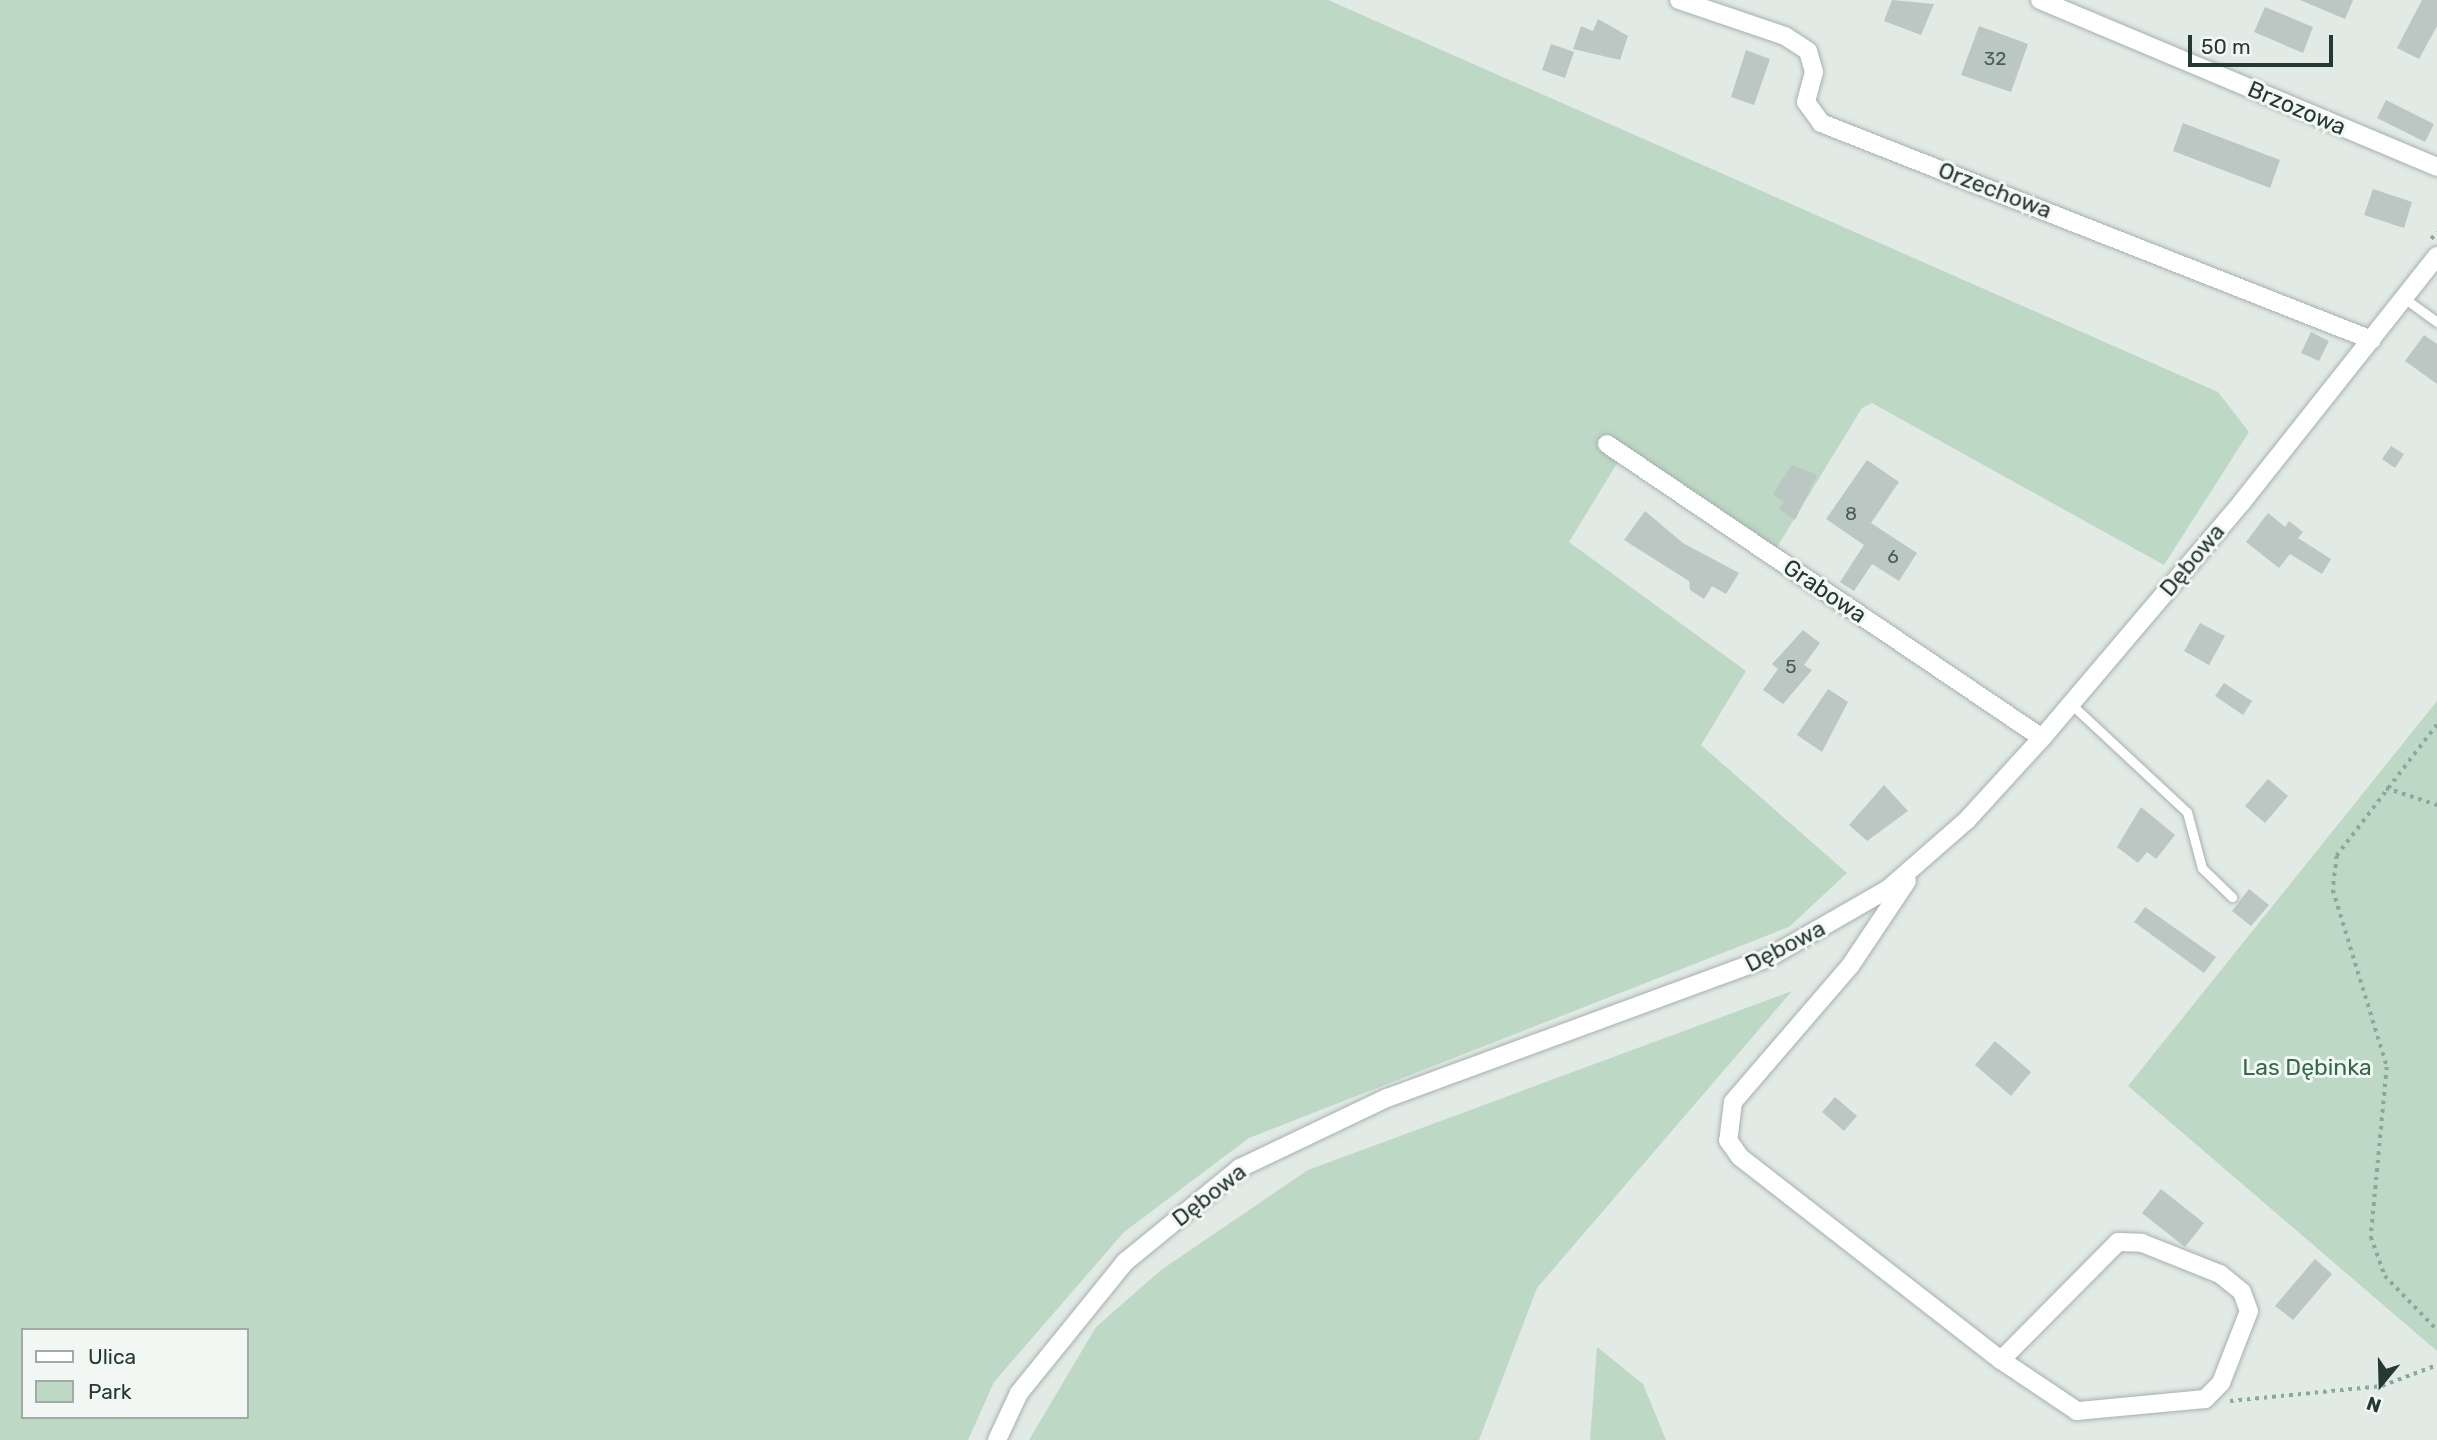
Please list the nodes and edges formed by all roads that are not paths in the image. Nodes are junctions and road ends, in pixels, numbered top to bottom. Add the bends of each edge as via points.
1 (1679, 0) edge
2 (2040, 0) edge
3 (2437, 167) edge
4 (2437, 256) edge
5 (2404, 298) junction
6 (2437, 322) edge
7 (2372, 340) junction
8 (1607, 444) dead end
9 (2071, 704) junction
10 (2042, 738) junction
11 (1919, 863) junction
12 (2232, 897) dead end
13 (2001, 1360) junction
14 (997, 1440) edge

1 - 7 street, Orzechowa via 1808,51 1814,72 1806,102 1821,123
2 - 3 street, Brzozowa
4 - 5 street, Dębowa
5 - 6 lane
5 - 7 street, Dębowa
7 - 9 street, Dębowa
8 - 10 street, Grabowa
9 - 10 street, Dębowa
9 - 12 lane via 2187,812 2202,868
10 - 11 street, Dębowa
11 - 13 street via 1850,967 1733,1102 1728,1140 1740,1157
11 - 14 street, Dębowa via 1888,890 1768,958 1387,1098 1240,1168 1125,1262 1019,1393
13 - 13 street via 2077,1411 2205,1399 2221,1383 2249,1311 2220,1274 2142,1243 2118,1242

